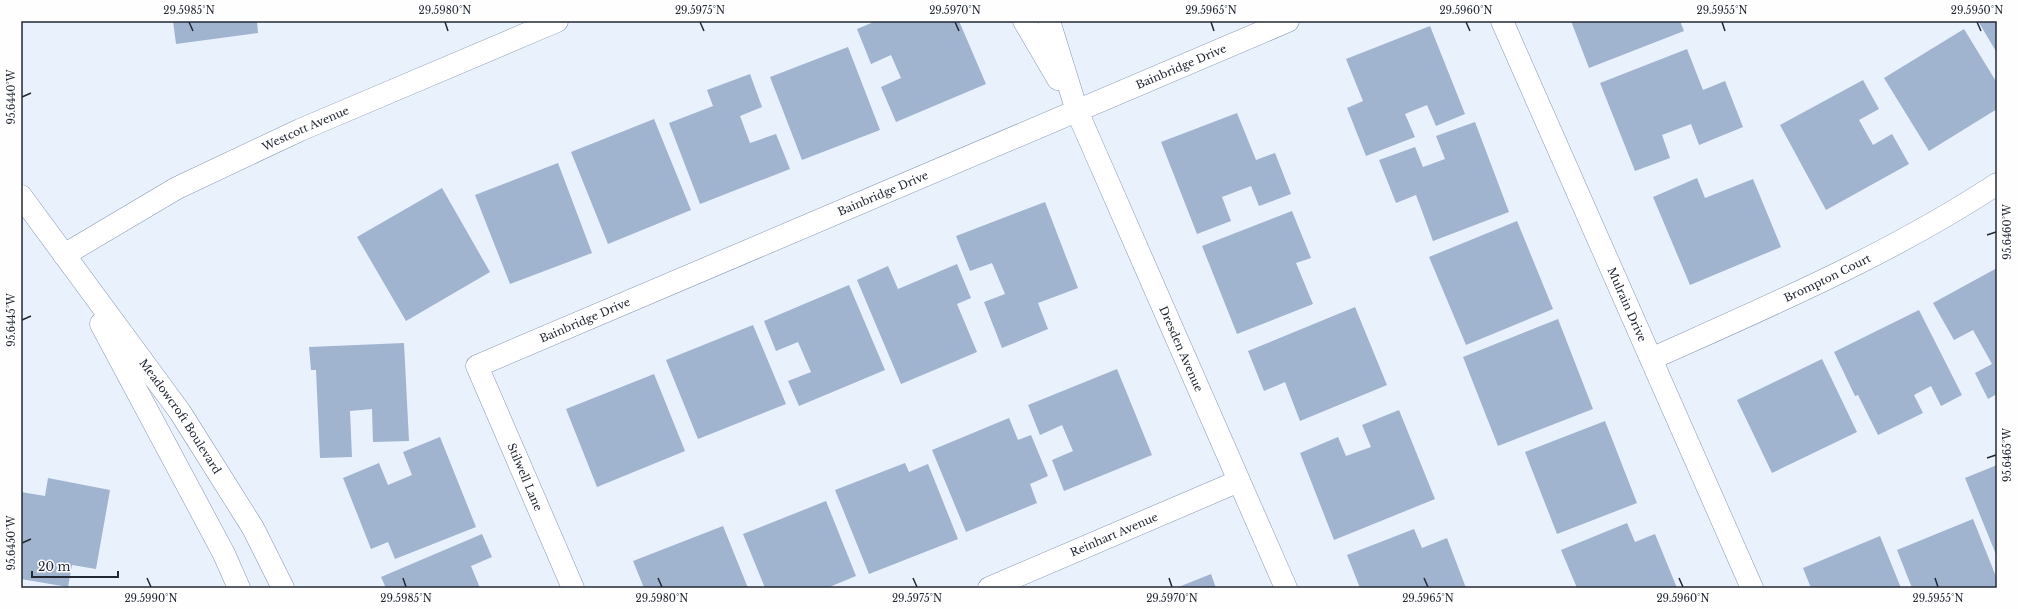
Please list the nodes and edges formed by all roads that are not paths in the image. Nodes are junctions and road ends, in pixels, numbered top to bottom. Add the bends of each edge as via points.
1 (556, 21) edge
2 (1024, 21) edge
3 (1049, 21) edge
4 (1288, 21) edge
5 (1502, 21) edge
6 (1077, 111) junction
7 (1997, 184) edge
8 (21, 196) edge
9 (64, 255) junction
10 (1651, 359) junction
11 (477, 366) joint
12 (1239, 481) junction
13 (239, 588) edge
14 (283, 588) edge
15 (573, 588) edge
16 (989, 588) edge
17 (1286, 588) edge
18 (1752, 588) edge

1 - 9 street, Westcott Avenue via 300,130 177,188
2 - 6 street, Dresden Avenue
3 - 6 street, Dresden Avenue
4 - 6 street, Bainbridge Drive
5 - 10 street, Mulrain Drive
6 - 11 street, Bainbridge Drive
6 - 12 street, Dresden Avenue
7 - 10 street, Brompton Court via 1901,241 1828,279
8 - 9 street, Meadowcroft Boulevard
9 - 13 street, Meadowcroft Boulevard via 157,427
9 - 14 street, Meadowcroft Boulevard via 180,412 253,528
10 - 18 street, Mulrain Drive
11 - 15 street, Stilwell Lane
12 - 16 street, Reinhart Avenue
12 - 17 street, Dresden Avenue

